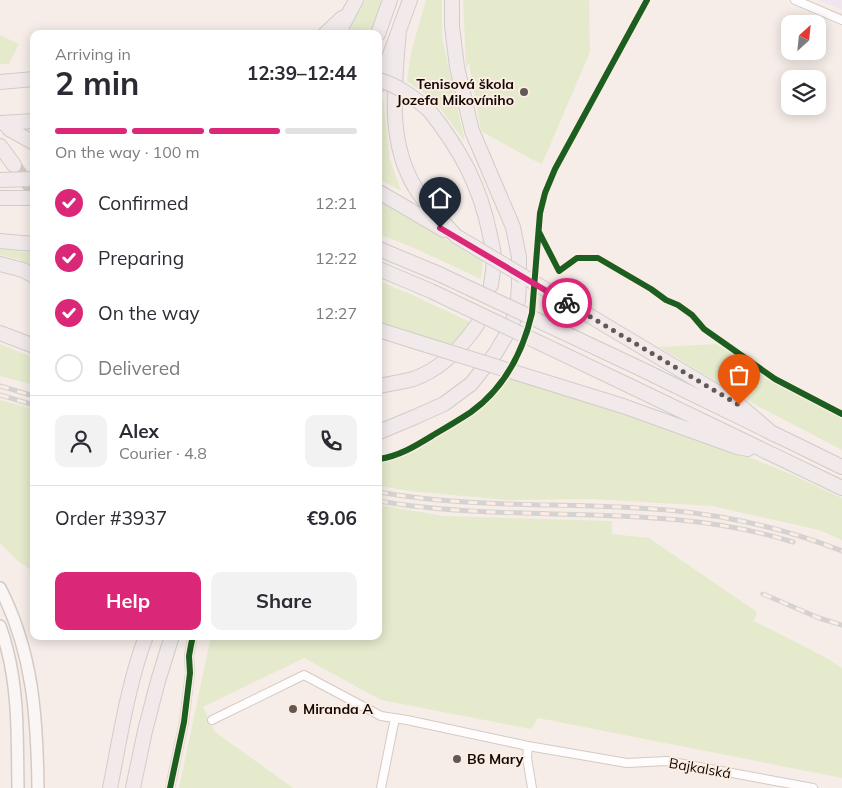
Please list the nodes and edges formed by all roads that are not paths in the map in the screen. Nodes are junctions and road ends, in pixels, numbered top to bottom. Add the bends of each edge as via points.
1 (390, 0) edge
2 (410, 0) edge
3 (452, 0) edge
4 (795, 0) edge
5 (353, 4) edge
6 (842, 20) edge
7 (330, 30) edge
8 (340, 30) edge
9 (379, 30) edge
10 (399, 30) junction
11 (382, 77) edge
12 (30, 79) edge
13 (382, 81) edge
14 (0, 82) edge
15 (30, 122) edge
16 (5, 126) edge
17 (30, 141) edge
18 (0, 146) edge
19 (14, 166) tunnel mouth
20 (30, 179) edge
21 (0, 180) edge
22 (382, 194) edge
23 (0, 198) edge
24 (30, 198) edge
25 (456, 236) junction
26 (0, 241) edge
27 (30, 244) edge
28 (382, 250) edge
29 (0, 264) edge
30 (382, 270) edge
31 (30, 274) edge
32 (491, 285) dead end
33 (477, 325) dead end
34 (382, 331) edge
35 (0, 333) edge
36 (382, 337) edge
37 (417, 342) junction
38 (30, 344) edge
39 (382, 385) edge
40 (382, 431) edge
41 (774, 434) junction
42 (766, 451) junction
43 (842, 467) edge
44 (842, 488) edge
45 (0, 588) edge
46 (0, 626) edge
47 (145, 640) edge
48 (171, 640) edge
49 (192, 640) edge
50 (395, 718) junction
51 (212, 720) dead end
52 (528, 746) junction
53 (18, 787) edge
54 (38, 788) edge
55 (110, 788) edge
56 (134, 788) edge
57 (170, 788) edge
58 (381, 788) edge
59 (532, 788) edge
60 (813, 788) edge

1 - 9 highway
2 - 10 highway
3 - 40 highway via 456,67 472,131 513,226 519,257 518,300 512,324 495,354 471,384 444,404
4 - 6 street
5 - 7 highway
5 - 8 highway
10 - 11 highway
10 - 25 highway via 394,110 399,147 415,187
12 - 14 highway
13 - 32 highway, bridge via 406,92 429,110 462,158 487,218 494,257
15 - 16 highway
16 - 17 highway
18 - 19 highway
20 - 21 highway, bridge
22 - 25 highway
23 - 24 highway
25 - 41 highway, bridge via 739,405
26 - 27 highway
28 - 41 highway, bridge via 439,274
29 - 31 highway
30 - 42 highway, bridge
33 - 39 highway via 447,360 432,370 413,379
34 - 37 highway
35 - 38 highway
36 - 37 highway
37 - 42 highway, bridge via 623,406 737,447
41 - 43 highway
42 - 44 highway
45 - 54 main road via 18,630 29,670 37,742
46 - 53 main road via 15,685
47 - 55 highway via 127,703
48 - 56 highway via 145,731
49 - 57 street via 184,722
50 - 51 street, Bajkalská via 381,716 304,675
50 - 52 street, Bajkalská
50 - 58 street
52 - 59 street
52 - 60 street, Bajkalská via 627,763 667,761

